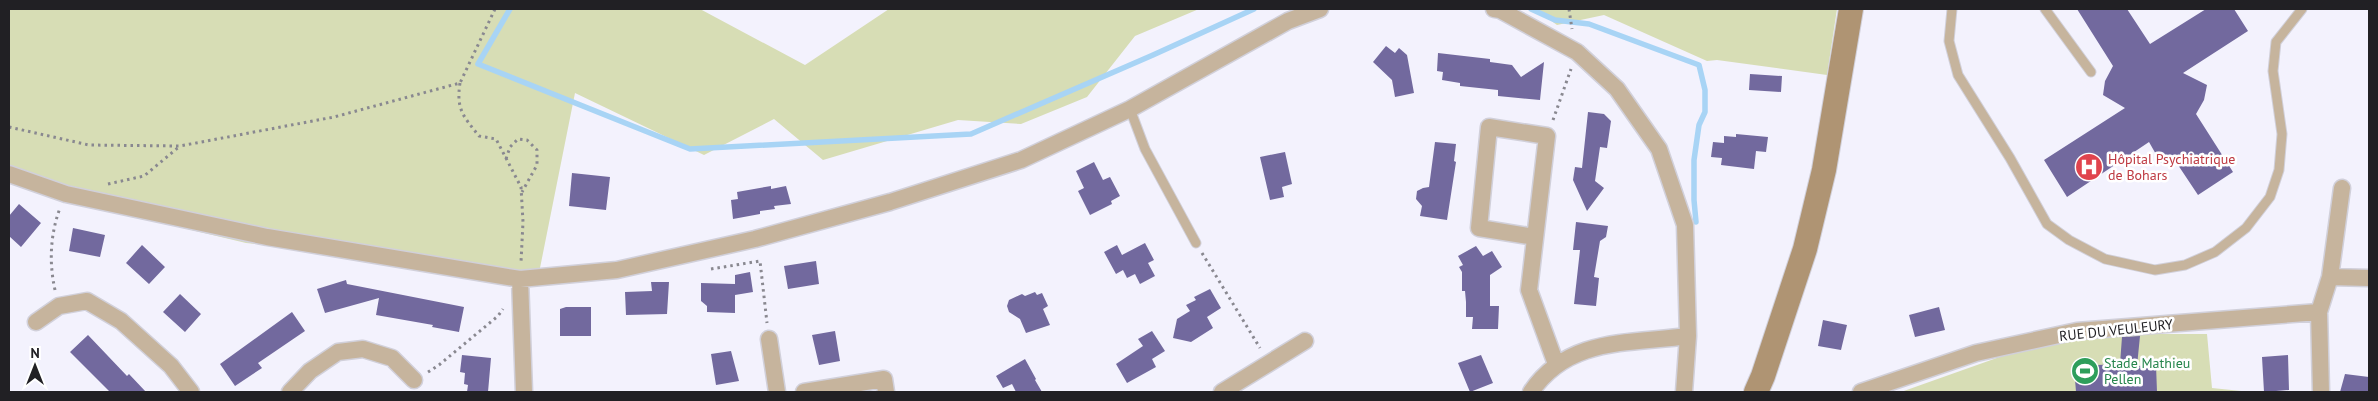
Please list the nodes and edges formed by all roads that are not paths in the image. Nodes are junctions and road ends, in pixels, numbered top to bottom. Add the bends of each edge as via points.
1 (1320, 9) edge
2 (1494, 9) edge
3 (1851, 9) edge
4 (1952, 9) edge
5 (2045, 9) edge
6 (2302, 9) edge
7 (2090, 72) dead end
8 (1130, 109) junction
9 (9, 174) edge
10 (2342, 188) dead end
11 (1535, 237) junction
12 (1196, 243) road end
13 (2330, 277) junction
14 (2369, 278) edge
15 (520, 279) junction
16 (2319, 312) junction
17 (36, 322) dead end
18 (1688, 336) junction
19 (769, 338) road end
20 (1305, 342) dead end
21 (1556, 364) junction
22 (414, 380) road end
23 (885, 386) edge
24 (1758, 391) edge
25 (191, 392) edge
26 (290, 392) edge
27 (524, 392) edge
28 (777, 392) edge
29 (804, 392) edge
30 (1222, 392) edge
31 (1531, 392) edge
32 (1684, 392) edge
33 (1861, 392) edge
34 (2320, 392) edge

1 - 8 street via 1288,21
2 - 18 street via 1577,52 1618,88 1659,149 1685,225
3 - 24 street via 1824,170 1805,249
4 - 6 lane via 1949,41 1958,75 2047,224 2105,259 2155,270 2185,265 2215,252 2246,228 2270,197 2279,170 2282,134 2272,71 2276,42
5 - 7 lane
8 - 12 lane via 1145,148
8 - 15 street via 1021,160 755,240 617,270
9 - 15 street via 66,194 267,237
10 - 13 street
11 - 11 street via 1547,136 1490,127 1479,228
11 - 21 street via 1529,290
13 - 14 street
13 - 16 street
15 - 27 street
16 - 33 street, RUE DU VEULEURY via 2077,331 1976,353
16 - 34 street
17 - 25 street via 59,306 87,301 121,321 171,366
18 - 21 street via 1592,348
18 - 32 street
19 - 28 street
20 - 30 street
21 - 31 street
22 - 26 street via 392,358 363,349 338,352 310,372
23 - 29 street

